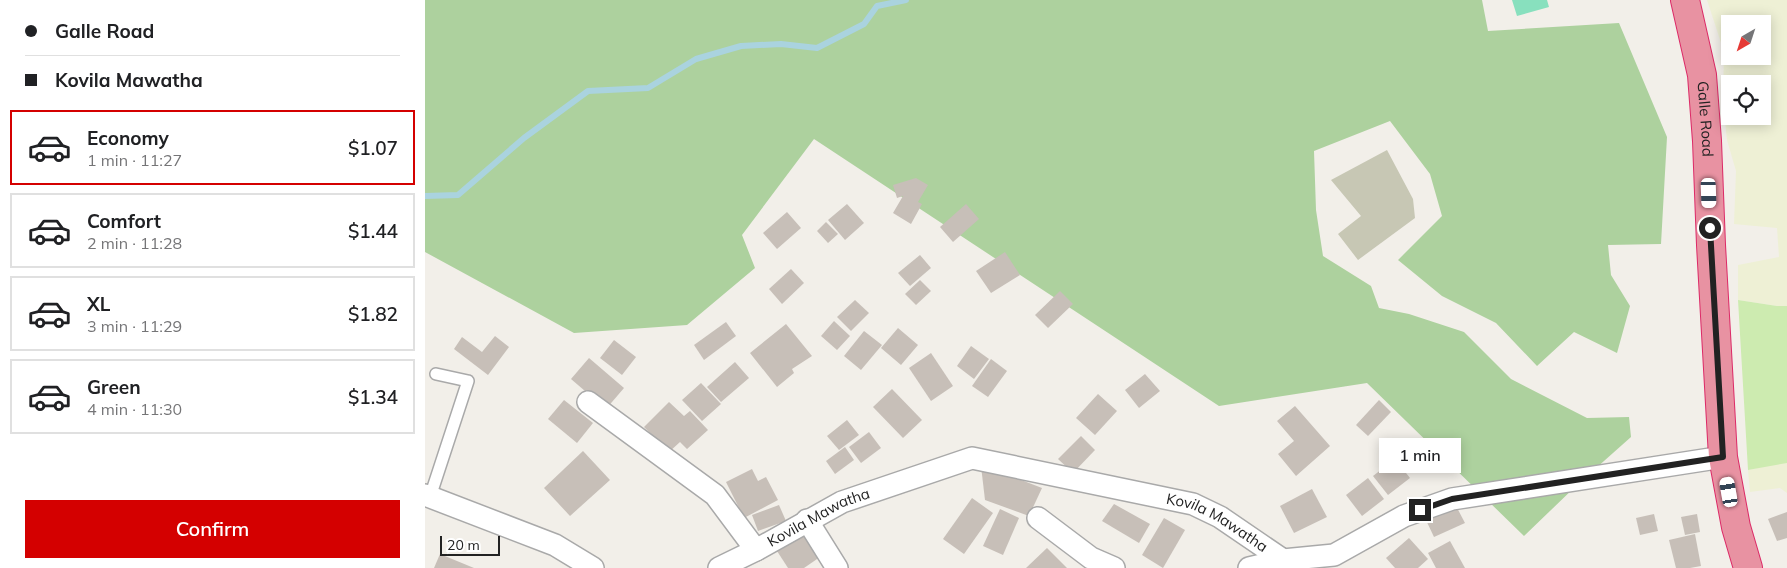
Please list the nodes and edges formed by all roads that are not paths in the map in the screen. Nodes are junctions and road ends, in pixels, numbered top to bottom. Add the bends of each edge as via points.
1 (1685, 0) edge
2 (436, 374) dead end
3 (588, 402) dead end
4 (1723, 457) junction
5 (428, 496) edge
6 (1037, 518) dead end
7 (807, 520) junction
8 (756, 550) junction
9 (1283, 560) junction
10 (593, 568) edge
11 (719, 568) edge
12 (837, 568) edge
13 (1115, 568) edge
14 (1249, 568) edge
15 (1748, 568) edge

1 - 4 highway, Galle Road via 1702,75
2 - 5 lane via 468,381
3 - 8 street via 715,495
4 - 9 street, Kovila Mawatha via 1452,499 1404,516 1333,555
4 - 15 highway, Galle Road
5 - 10 street via 555,545
6 - 13 street via 1091,558
7 - 8 street, Kovila Mawatha
7 - 9 street, Kovila Mawatha via 842,502 972,458 1193,504 1220,517
7 - 12 street
8 - 11 street, Kovila Mawatha
9 - 14 street

